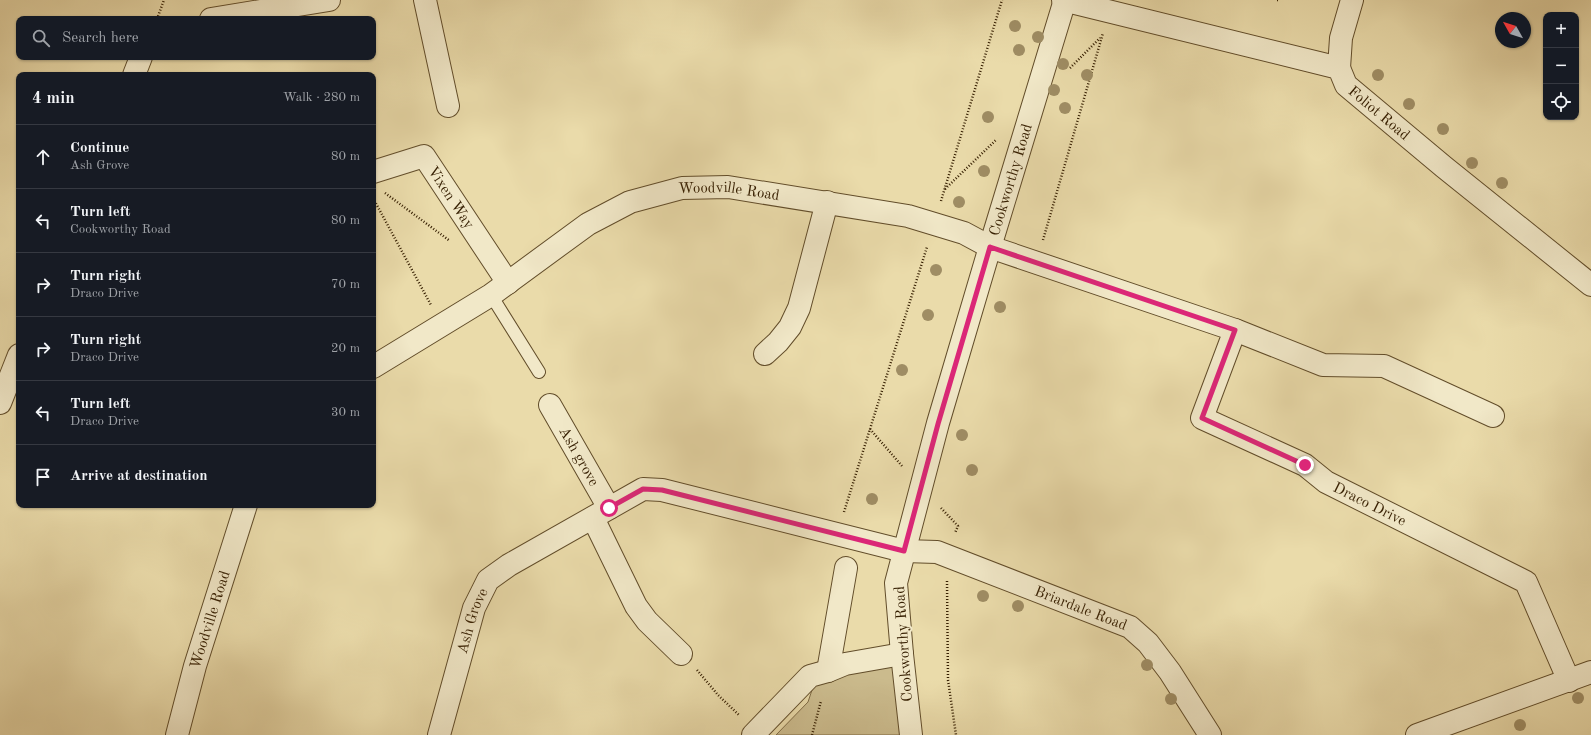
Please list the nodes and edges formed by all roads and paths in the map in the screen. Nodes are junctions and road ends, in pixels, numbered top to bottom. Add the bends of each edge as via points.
1 (164, 0) edge
2 (329, 0) edge
3 (425, 0) edge
4 (1002, 0) edge
5 (1064, 0) edge
6 (1352, 0) edge
7 (158, 16) edge
8 (230, 16) edge
9 (1101, 37) dead end
10 (140, 60) edge
11 (1339, 68) junction
12 (135, 72) edge
13 (448, 106) dead end
14 (376, 181) edge
15 (827, 202) junction
16 (376, 204) edge
17 (934, 224) junction
18 (456, 246) dead end
19 (990, 247) junction
20 (1037, 263) junction
21 (1591, 285) edge
22 (499, 289) junction
23 (441, 324) junction
24 (1235, 330) junction
25 (765, 354) dead end
26 (16, 363) edge
27 (376, 364) edge
28 (539, 372) dead end
29 (0, 403) edge
30 (550, 405) dead end
31 (1493, 416) dead end
32 (245, 508) edge
33 (601, 513) junction
34 (837, 534) junction
35 (904, 551) junction
36 (946, 556) junction
37 (846, 568) dead end
38 (902, 654) junction
39 (687, 660) joint
40 (828, 671) junction
41 (1591, 672) edge
42 (1569, 680) junction
43 (740, 716) dead end
44 (177, 735) edge
45 (439, 735) edge
46 (753, 735) edge
47 (911, 735) edge
48 (956, 735) edge
49 (1210, 735) edge
50 (1417, 735) edge

1 - 7 path
2 - 8 street
3 - 13 street
4 - 17 path
5 - 11 street, Foliot Road
5 - 19 street, Cookworthy Road
6 - 11 street via 1341,38
9 - 20 path
10 - 12 street
11 - 21 street, Foliot Road via 1346,85
14 - 18 path
14 - 22 street, Vixen Way via 424,156
15 - 17 street, Woodville Road via 908,216
15 - 22 street, Woodville Road via 728,187 682,188 630,202 588,224
15 - 25 street via 799,308 790,327
16 - 23 path
17 - 19 street, Woodville Road via 964,232
17 - 34 path
19 - 20 street
19 - 35 street, Cookworthy Road
20 - 24 street
22 - 23 street, Woodville Road
22 - 28 lane
23 - 27 street, Woodville Road
24 - 31 street via 1323,364 1384,366
24 - 42 street, Draco Drive via 1202,418 1305,465 1326,482 1526,582
26 - 29 street
30 - 33 street, Ash grove
32 - 44 street, Woodville Road via 195,666
33 - 34 street, Ash Grove via 643,489 662,490
33 - 39 street via 636,606
33 - 45 street, Ash Grove via 509,565 488,580 474,608
34 - 35 street, Ash Grove
35 - 36 street, Briardale Road via 937,552
35 - 38 street, Cookworthy Road via 896,583
36 - 48 path via 948,680
36 - 49 street, Briardale Road via 1130,627 1148,644 1170,672
37 - 40 street
38 - 40 street via 845,664
38 - 47 street, Cookworthy Road
39 - 43 path
40 - 46 street via 810,676
41 - 42 street
42 - 50 street

